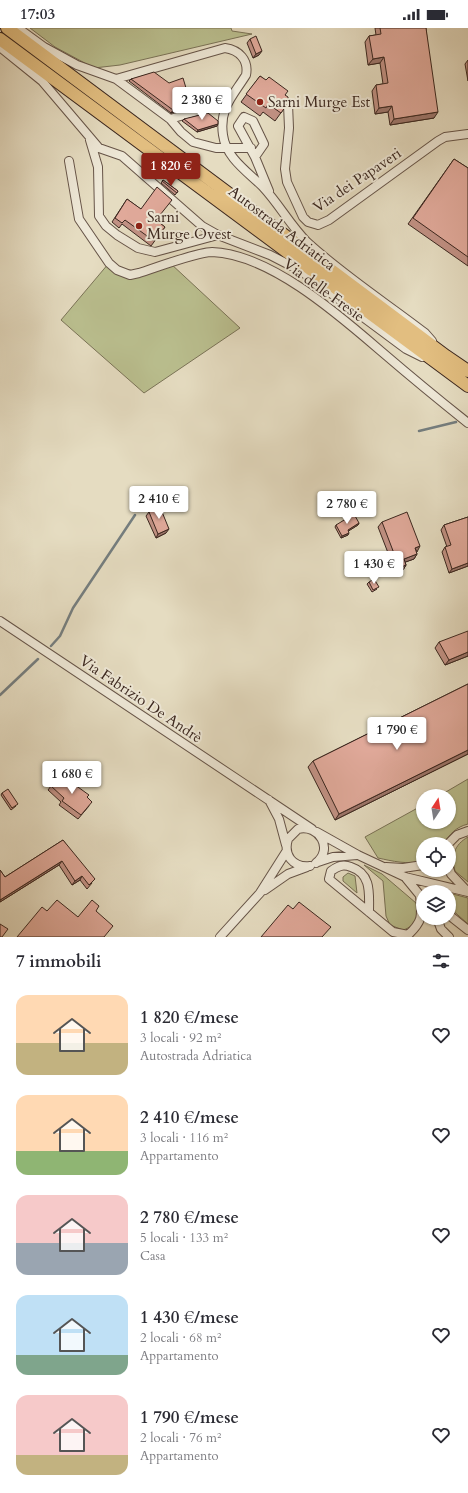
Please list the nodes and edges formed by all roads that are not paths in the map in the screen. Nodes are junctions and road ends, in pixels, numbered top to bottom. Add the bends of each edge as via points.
1 (7, 28) edge
2 (18, 28) edge
3 (0, 39) edge
4 (0, 47) edge
5 (116, 79) junction
6 (227, 103) junction
7 (288, 104) edge
8 (170, 119) junction
9 (468, 134) edge
10 (90, 139) junction
11 (226, 148) junction
12 (251, 148) junction
13 (256, 156) junction
14 (69, 161) dead end
15 (270, 196) junction
16 (218, 235) junction
17 (443, 361) junction
18 (468, 371) edge
19 (468, 386) edge
20 (468, 423) edge
21 (0, 621) edge
22 (267, 798) junction
23 (315, 831) junction
24 (468, 831) edge
25 (455, 837) edge
26 (286, 848) junction
27 (358, 855) junction
28 (313, 864) junction
29 (380, 866) junction
30 (416, 866) edge
31 (405, 877) junction
32 (454, 877) edge
33 (416, 891) edge
34 (468, 892) edge
35 (260, 893) junction
36 (370, 912) junction
37 (456, 921) edge
38 (418, 925) edge
39 (440, 925) edge
40 (468, 930) edge
41 (220, 937) edge
42 (449, 937) edge

1 - 17 highway, Autostrada Adriatica
2 - 5 street via 44,47 77,65
3 - 17 highway, Autostrada Adriatica
4 - 10 street via 57,96
5 - 6 street via 231,48 243,57 247,70 244,79
5 - 8 street
6 - 8 street
6 - 11 street via 222,127
7 - 9 street, Via dei Papaveri via 285,176 303,217 312,224 322,224 329,220 438,141 445,137
8 - 11 street via 193,142
10 - 16 street via 99,148 122,156 186,212
10 - 16 street via 98,168 99,216 117,235 138,248 155,252
11 - 12 street
11 - 15 street
12 - 13 street
12 - 13 street via 238,126 244,117 253,121 264,144
13 - 15 street
14 - 20 street, Via delle Fresie via 79,219 109,263 124,273 139,274 210,252 242,259 276,272 337,314
15 - 17 street via 306,240 322,255 425,333
16 - 17 street via 270,255 301,271 406,349
17 - 18 highway, Autostrada Adriatica
17 - 19 highway, Autostrada Adriatica
21 - 22 street, Via Fabrizio De Andrè
22 - 23 street, Via Fabrizio De Andrè
22 - 26 street via 279,819
23 - 26 street via 302,828 294,831
23 - 27 street, Via Fabrizio De Andrè
23 - 28 street via 322,838 324,847 323,854
24 - 25 street
26 - 28 street via 293,862 299,865
26 - 35 street
27 - 28 street via 333,857
27 - 29 street, Via Fabrizio De Andrè
28 - 35 street via 288,874
29 - 30 street
29 - 31 street, Via Fabrizio De Andrè
31 - 33 street
31 - 34 street, Via Fabrizio De Andrè
32 - 34 street
35 - 41 street
36 - 36 street via 366,877 358,869 346,865 337,866 331,871 329,878
36 - 38 street via 393,932 408,934
37 - 40 street
39 - 42 street

